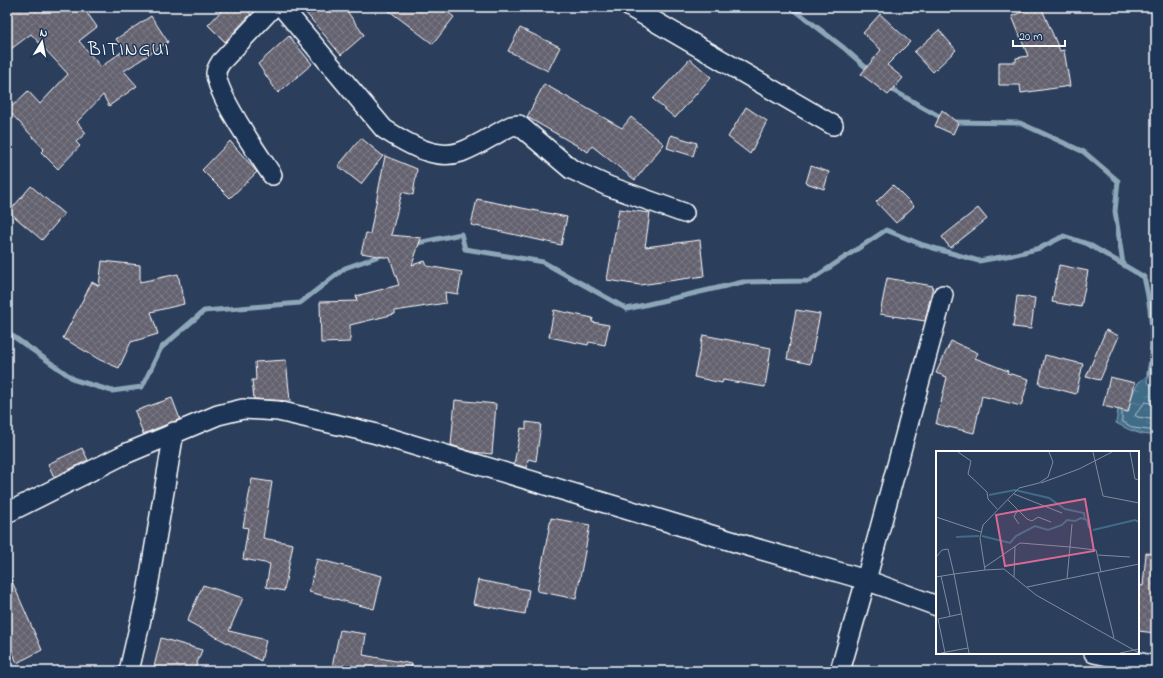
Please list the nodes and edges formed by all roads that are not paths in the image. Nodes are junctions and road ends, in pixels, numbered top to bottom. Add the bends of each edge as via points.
1 (273, 7) edge
2 (282, 7) edge
3 (630, 7) edge
4 (833, 125) dead end
5 (272, 175) dead end
6 (684, 214) dead end
7 (943, 295) dead end
8 (174, 432) junction
9 (7, 513) edge
10 (866, 580) junction
11 (936, 606) edge
12 (1099, 654) edge
13 (1156, 666) edge
14 (129, 671) edge
15 (840, 671) edge

1 - 5 street via 220,62 216,72 236,119
2 - 6 street via 384,129 401,140 436,155 461,152 510,126 519,125 571,170
3 - 4 street
7 - 10 street
8 - 9 street
8 - 10 street via 218,415 243,409 278,410 373,433
8 - 14 street via 147,593
10 - 11 street
10 - 15 street
12 - 13 street

